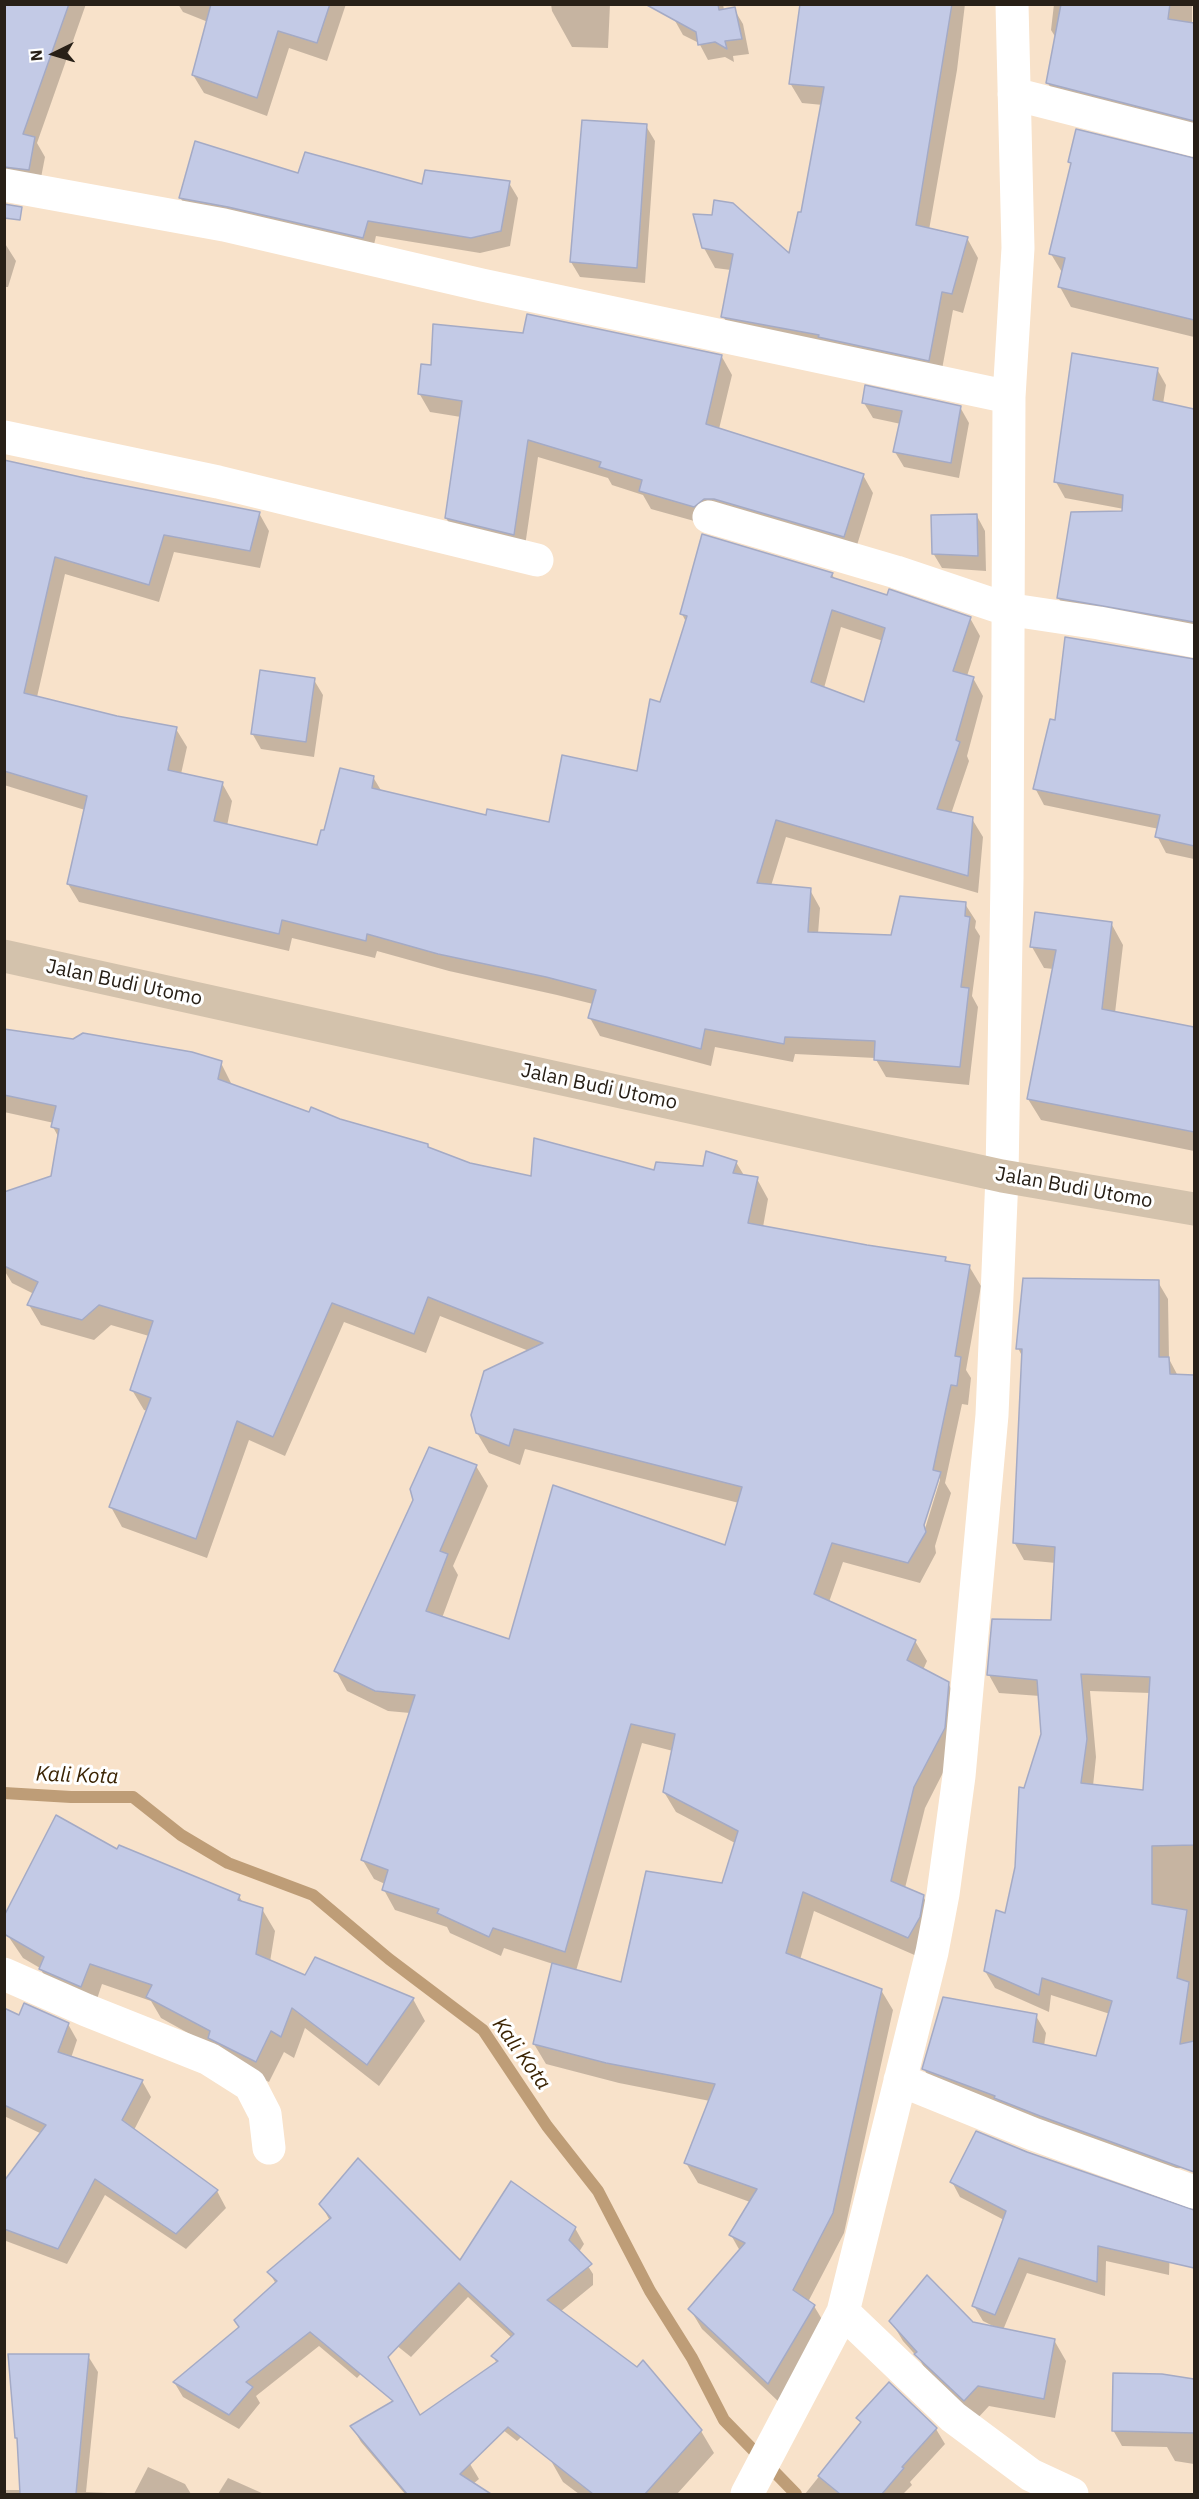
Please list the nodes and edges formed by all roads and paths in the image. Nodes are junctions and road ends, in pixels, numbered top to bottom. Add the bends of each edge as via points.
1 (1012, 4) edge
2 (1014, 94) junction
3 (1194, 140) edge
4 (4, 185) edge
5 (1009, 397) junction
6 (4, 437) edge
7 (709, 517) dead end
8 (537, 560) dead end
9 (1006, 609) junction
10 (1194, 641) edge
11 (4, 956) edge
12 (1002, 1176) junction
13 (1194, 1209) edge
14 (4, 1974) edge
15 (900, 2080) junction
16 (269, 2148) dead end
17 (1194, 2192) edge
18 (843, 2312) junction
19 (747, 2494) edge
20 (1072, 2494) edge

1 - 2 street
2 - 3 street
2 - 5 street via 1018,248
4 - 5 street via 224,225 482,285
5 - 9 street
6 - 8 street via 218,482
7 - 9 street
9 - 10 street
9 - 12 street
11 - 12 street, Jalan Budi Utomo
12 - 13 street, Jalan Budi Utomo
12 - 15 street via 992,1415 959,1776 944,1894
14 - 16 street via 209,2059 250,2085 265,2114
15 - 17 street via 1033,2134
15 - 18 street
18 - 19 street
18 - 20 street via 953,2417 1031,2475

